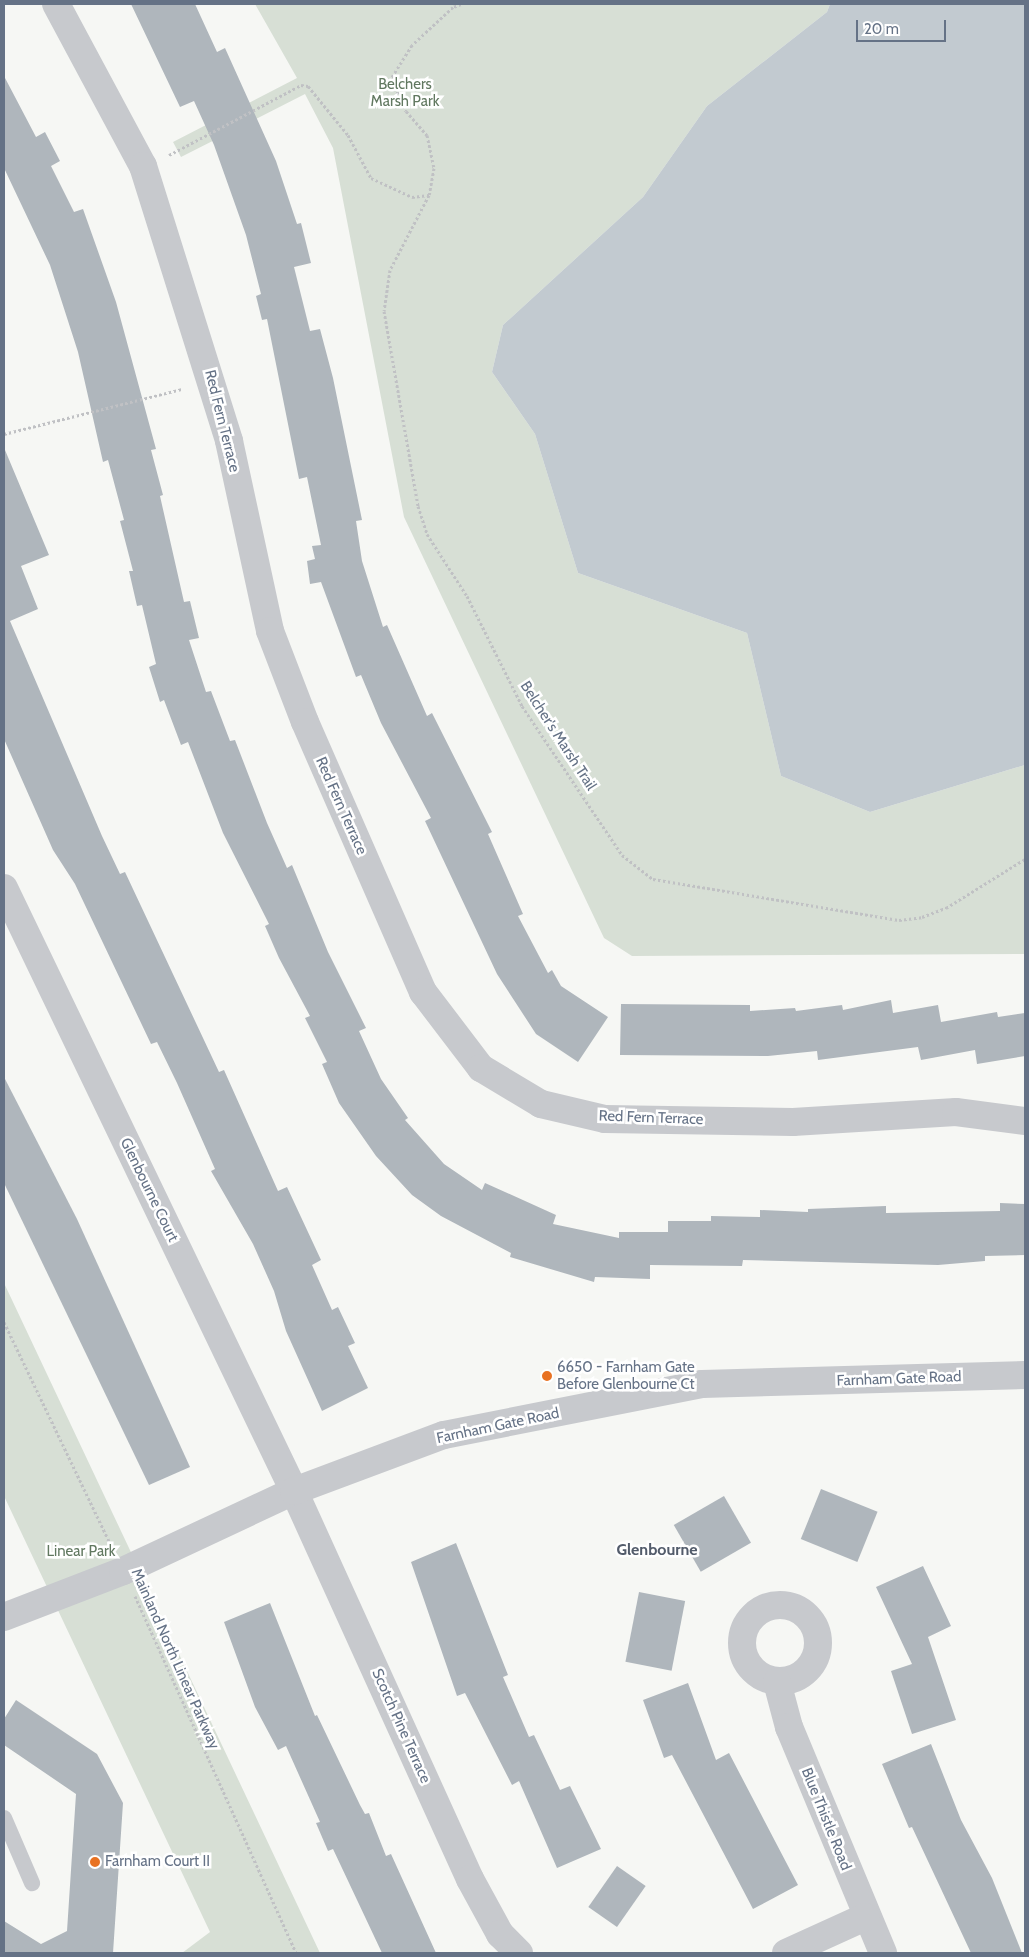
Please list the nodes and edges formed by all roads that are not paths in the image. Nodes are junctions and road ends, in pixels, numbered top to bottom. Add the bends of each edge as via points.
1 (56, 4) edge
2 (4, 888) edge
3 (1025, 1121) edge
4 (1025, 1375) edge
5 (294, 1491) junction
6 (4, 1617) edge
7 (777, 1682) dead end
8 (4, 1818) edge
9 (32, 1883) dead end
10 (865, 1917) junction
11 (519, 1953) edge
12 (786, 1953) edge
13 (882, 1953) edge

1 - 3 street, Red Fern Terrace via 143,166 227,432 270,631 309,731 424,992 481,1068 541,1104 605,1119 793,1122 956,1112
2 - 5 street, Glenbourne Court
4 - 5 street, Farnham Gate Road via 702,1384 444,1435
5 - 6 street, Farnham Gate Road via 123,1571
5 - 11 street, Scotch Pine Terrace via 470,1879 500,1934
7 - 10 street, Blue Thistle Road via 789,1727
8 - 9 lane
10 - 12 street
10 - 13 street, Blue Thistle Road

